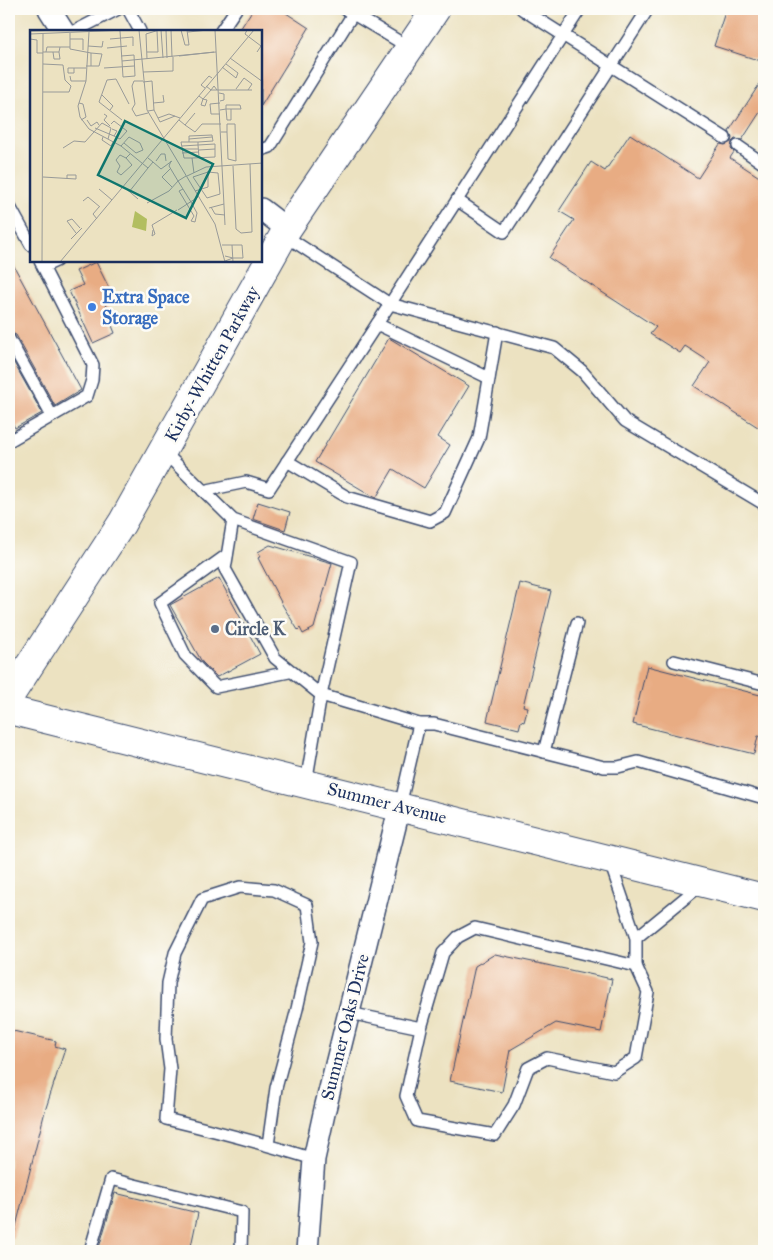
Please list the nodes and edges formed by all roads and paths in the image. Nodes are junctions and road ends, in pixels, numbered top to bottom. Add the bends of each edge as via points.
1 (48, 9) edge
2 (118, 9) edge
3 (128, 9) edge
4 (236, 9) edge
5 (436, 9) edge
6 (522, 9) edge
7 (580, 9) edge
8 (648, 9) edge
9 (351, 11) edge
10 (62, 30) edge
11 (76, 30) edge
12 (139, 30) edge
13 (222, 30) edge
14 (563, 34) junction
15 (410, 48) junction
16 (612, 66) junction
17 (725, 138) dead end
18 (738, 146) dead end
19 (262, 150) edge
20 (764, 164) edge
21 (457, 200) junction
22 (9, 205) edge
23 (262, 210) edge
24 (286, 232) junction
25 (30, 243) edge
26 (42, 264) edge
27 (390, 304) junction
28 (377, 324) junction
29 (497, 332) junction
30 (9, 339) edge
31 (489, 378) junction
32 (52, 416) junction
33 (9, 440) edge
34 (163, 451) junction
35 (287, 462) junction
36 (203, 491) junction
37 (764, 504) edge
38 (233, 520) junction
39 (227, 555) junction
40 (577, 623) dead end
41 (674, 662) dead end
42 (289, 672) junction
43 (764, 684) edge
44 (321, 695) junction
45 (9, 697) edge
46 (9, 710) edge
47 (420, 724) junction
48 (544, 752) junction
49 (306, 783) junction
50 (764, 798) edge
51 (400, 806) junction
52 (608, 858) junction
53 (704, 882) junction
54 (764, 898) edge
55 (636, 938) junction
56 (636, 966) junction
57 (349, 1013) junction
58 (421, 1028) junction
59 (268, 1145) junction
60 (314, 1159) junction
61 (90, 1251) edge
62 (241, 1251) edge
63 (307, 1251) edge

1 - 10 street
2 - 11 lane
3 - 12 lane
4 - 13 lane
5 - 15 main road, Kirby-Whitten Parkway
6 - 14 lane
7 - 14 lane
8 - 16 lane
9 - 15 lane
9 - 19 lane via 270,147
14 - 16 lane
14 - 21 lane
15 - 24 main road, Kirby-Whitten Parkway
16 - 17 lane
16 - 21 lane via 504,232
18 - 20 lane
21 - 27 lane
22 - 25 lane
23 - 24 street
24 - 27 lane
24 - 34 main road, Kirby-Whitten Parkway
26 - 32 lane via 93,365 87,396
27 - 28 lane
27 - 29 lane
28 - 31 lane
28 - 35 lane
29 - 31 lane
29 - 37 lane via 554,348 582,371 625,421
30 - 32 lane
31 - 35 lane via 479,438 445,514 430,521 347,497
32 - 33 lane
34 - 36 lane
34 - 45 main road, Kirby-Whitten Parkway via 122,523
35 - 36 lane via 269,489 246,482
36 - 38 lane
38 - 39 lane
38 - 44 lane via 351,562
39 - 42 lane via 225,569 274,658
39 - 42 lane via 160,603 185,655 216,687
40 - 48 lane
41 - 43 lane
42 - 44 lane
44 - 47 lane
44 - 49 lane
46 - 49 main road, Summer Avenue
47 - 48 lane via 434,724
47 - 51 lane
48 - 50 lane via 604,767 638,762
49 - 51 main road, Summer Avenue
51 - 52 main road, Summer Avenue
51 - 57 street, Summer Oaks Drive
52 - 53 main road, Summer Avenue
52 - 55 lane
53 - 54 main road, Summer Avenue
53 - 55 lane
55 - 56 lane
56 - 58 lane via 475,928 458,937 443,953
56 - 58 lane via 648,992 636,1058 614,1072 546,1058 528,1068 514,1106 495,1135 417,1121 406,1096
57 - 58 lane
57 - 60 street, Summer Oaks Drive
59 - 59 lane via 166,1118 170,1069 166,1008 175,953 202,899 240,887 274,890 307,905 312,942 276,1088
59 - 60 lane
60 - 63 street, Summer Oaks Drive
61 - 62 lane via 111,1179 242,1212

